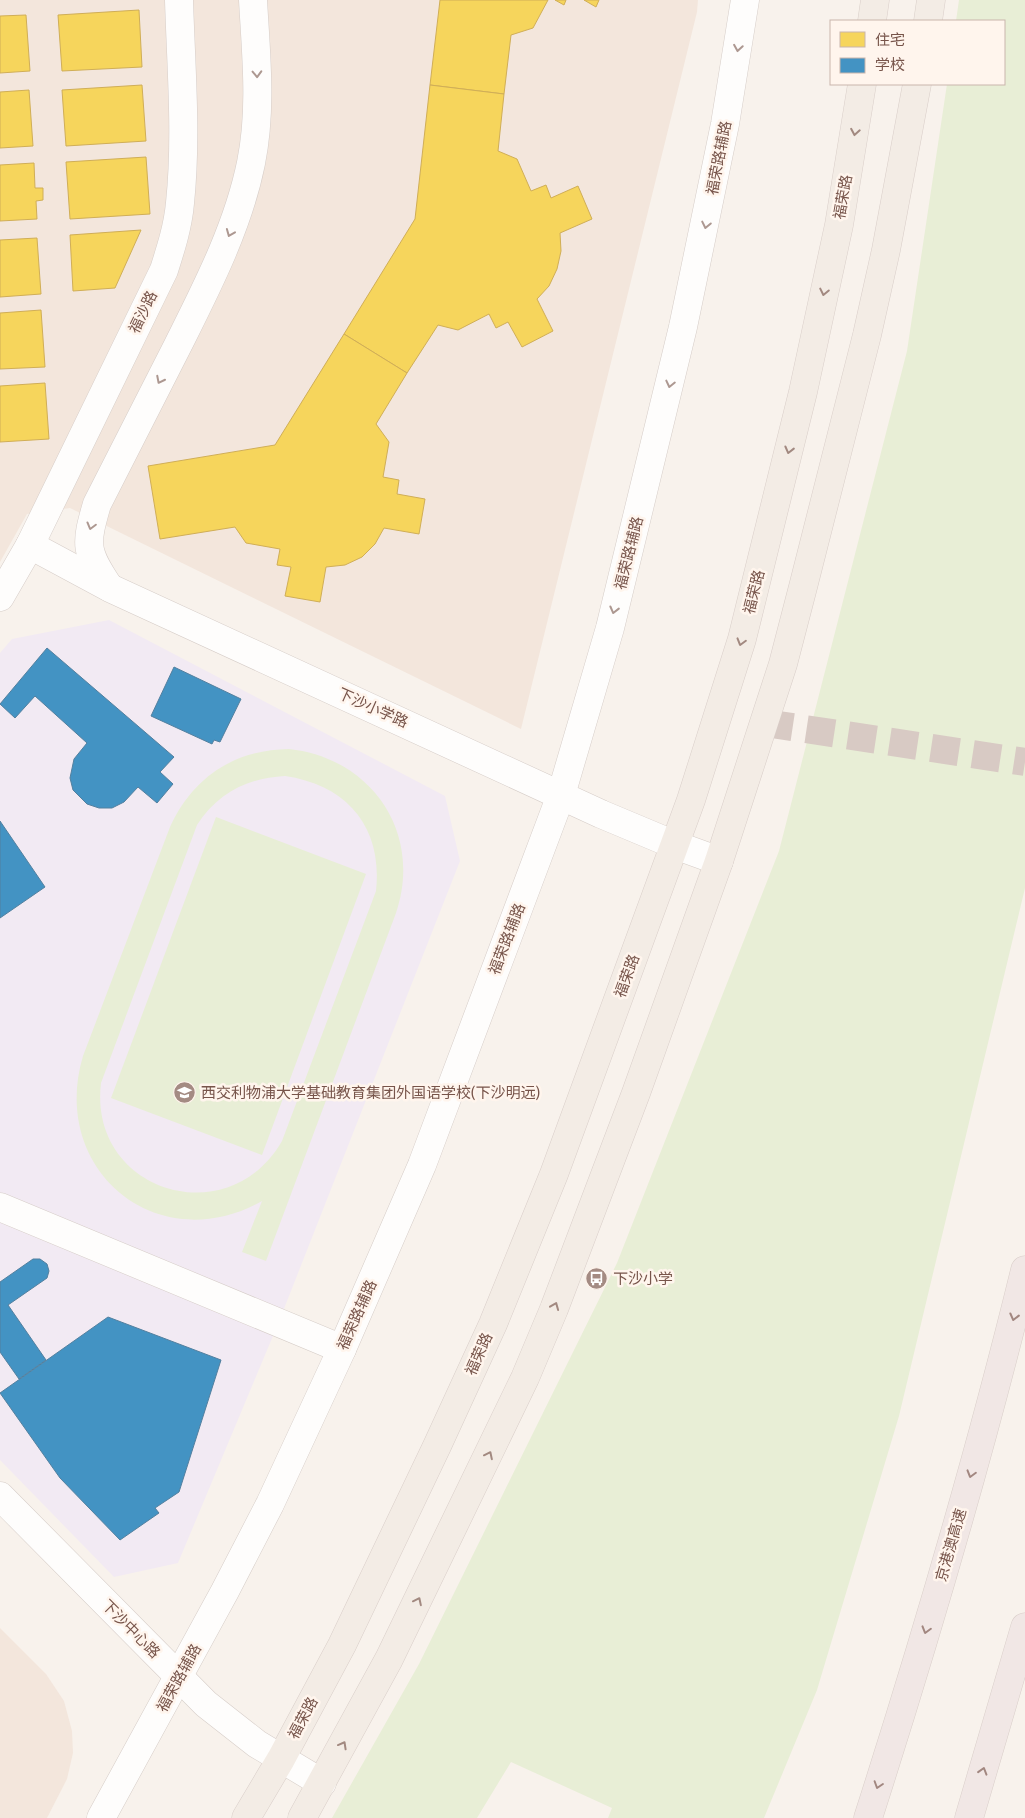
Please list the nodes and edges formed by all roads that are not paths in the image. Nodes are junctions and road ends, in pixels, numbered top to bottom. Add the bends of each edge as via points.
1 (179, 0) edge
2 (745, 0) edge
3 (875, 0) edge
4 (931, 0) edge
5 (254, 13) edge
6 (872, 20) edge
7 (928, 20) edge
8 (862, 85) edge
9 (917, 85) edge
10 (30, 545) junction
11 (110, 588) junction
12 (0, 597) edge
13 (561, 795) junction
14 (675, 845) junction
15 (719, 861) junction
16 (0, 1207) edge
17 (1025, 1270) edge
18 (342, 1350) junction
19 (0, 1496) edge
20 (1025, 1627) edge
21 (180, 1678) junction
22 (281, 1759) junction
23 (322, 1783) junction
24 (101, 1818) edge
25 (246, 1818) edge
26 (302, 1818) edge
27 (868, 1818) edge
28 (969, 1818) edge

1 - 10 street, 福沙路 via 182,166 175,234 164,270
2 -> 13 street, 福荣路辅路 via 726,124 683,327 610,628
3 - 6 main road
4 - 7 main road
5 -> 11 street via 258,78 256,127 251,163 233,226 212,277 97,504 88,534 92,561
8 -> 14 main road, 福荣路 via 839,225 764,551 724,702
9 - 15 main road via 867,335 803,587 780,673
10 - 11 street, 下沙小学路
10 - 12 street, 福沙路
11 - 13 street, 下沙小学路
13 - 14 street, 下沙小学路
13 - 18 street, 福荣路辅路 via 422,1165
14 - 15 street, 下沙小学路
14 - 22 main road, 福荣路 via 554,1174 493,1324 342,1645
23 -> 15 main road via 402,1634 525,1378 636,1093
16 - 18 street
17 -> 27 highway, 京港澳高速 via 991,1405 907,1698
18 - 21 street, 福荣路辅路 via 270,1504
19 - 21 street, 下沙中心路
28 -> 20 highway
21 - 22 street, 下沙中心路 via 232,1726
21 - 24 street, 福荣路辅路
22 - 23 street, 下沙中心路
22 - 25 main road, 福荣路
23 - 26 main road

